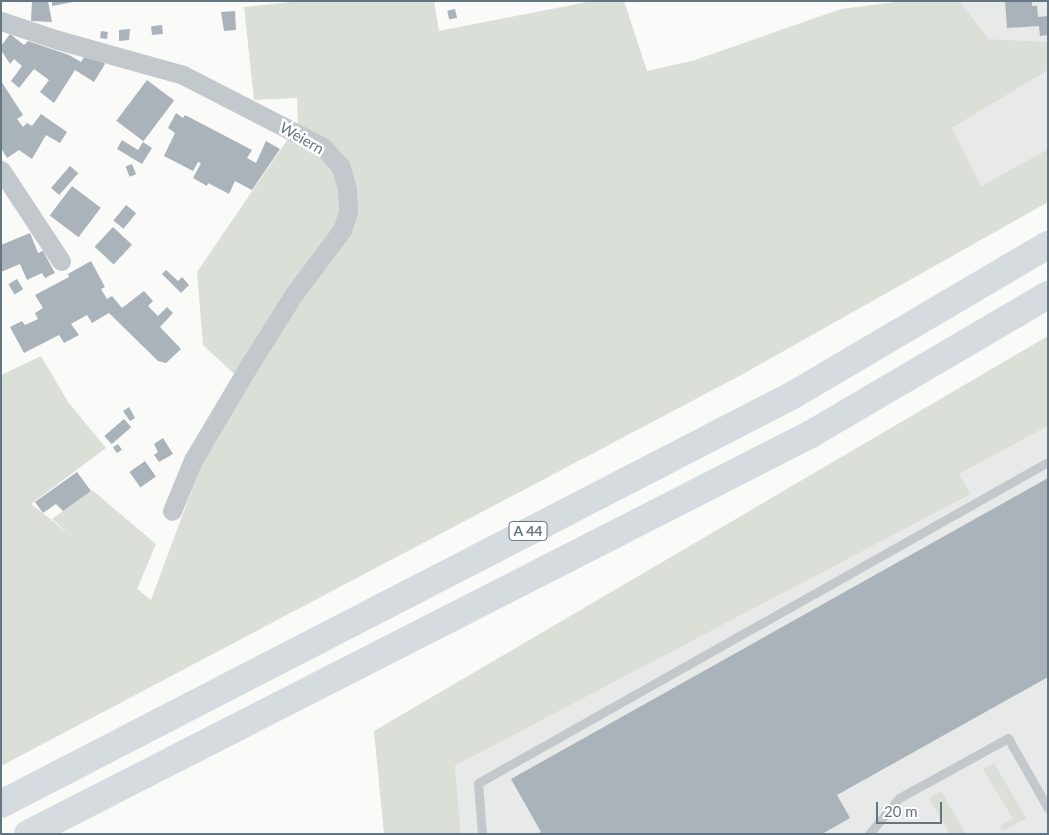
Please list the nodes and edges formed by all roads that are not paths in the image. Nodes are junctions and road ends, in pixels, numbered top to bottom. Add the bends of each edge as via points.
1 (1, 21) edge
2 (1, 170) edge
3 (1048, 245) edge
4 (61, 261) dead end
5 (1048, 295) edge
6 (1048, 462) edge
7 (172, 511) dead end
8 (1, 804) edge
9 (1048, 808) edge
10 (28, 834) edge
11 (482, 834) edge
12 (869, 834) edge

1 - 7 street, Weiern via 183,75 323,147 341,168 348,190 348,212 342,230 294,294 250,364 192,460
2 - 4 street
3 - 8 highway, A 44 via 794,394
5 - 10 highway via 811,434
6 - 11 lane via 478,783
9 - 12 lane via 1008,738 899,798

